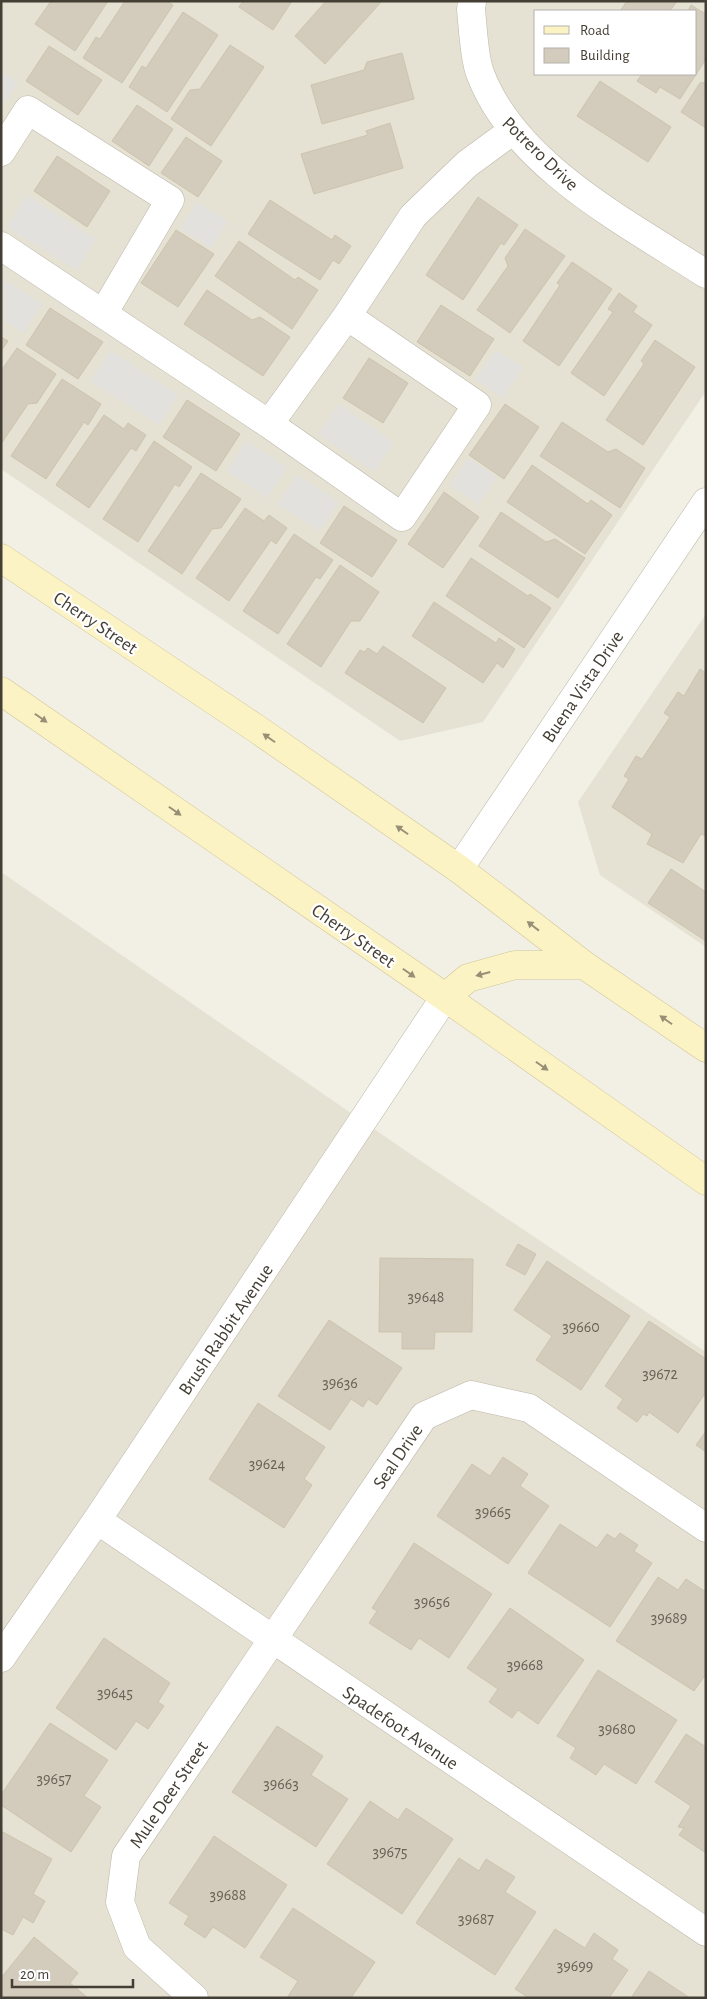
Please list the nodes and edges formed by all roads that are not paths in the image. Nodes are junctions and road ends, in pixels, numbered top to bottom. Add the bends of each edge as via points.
1 (472, 1) edge
2 (512, 130) junction
3 (1, 152) edge
4 (1, 246) edge
5 (706, 274) edge
6 (103, 314) junction
7 (347, 316) junction
8 (269, 424) junction
9 (706, 502) edge
10 (1, 558) edge
11 (1, 691) edge
12 (459, 869) junction
13 (584, 965) junction
14 (445, 997) junction
15 (706, 1048) edge
16 (706, 1181) edge
17 (97, 1520) junction
18 (706, 1528) edge
19 (272, 1639) junction
20 (1, 1658) edge
21 (706, 1932) edge
22 (194, 1998) edge

1 - 2 street, Potrero Drive via 478,71 492,103
2 - 5 street, Potrero Drive via 568,185
2 - 7 street via 467,164 413,216
3 - 6 street via 28,110 170,200
4 - 6 street
6 - 8 street
7 - 8 street
7 - 8 street via 477,405 402,516
9 - 12 street, Buena Vista Drive
12 -> 10 main road, Cherry Street
11 -> 14 main road, Cherry Street
13 -> 12 main road, Cherry Street
13 -> 14 main road via 515,965 468,978
15 -> 13 main road, Cherry Street
14 -> 16 main road, Cherry Street
14 - 17 street, Brush Rabbit Avenue
17 - 19 street, Spadefoot Avenue
17 - 20 street, Brush Rabbit Avenue
18 - 19 street, Seal Drive via 529,1408 471,1395 424,1416
19 - 21 street, Spadefoot Avenue
19 - 22 street, Mule Deer Street via 126,1856 120,1902 137,1947

